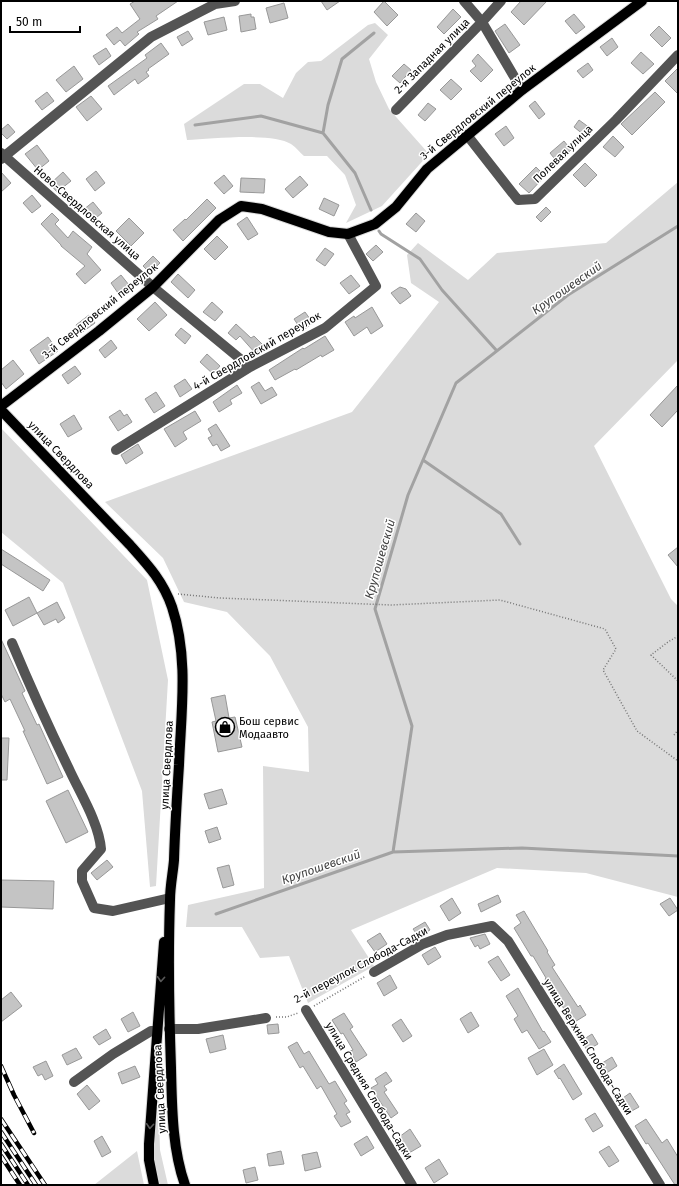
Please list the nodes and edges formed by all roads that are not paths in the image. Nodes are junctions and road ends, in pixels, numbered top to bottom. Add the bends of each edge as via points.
1 (235, 1) edge
2 (464, 1) edge
3 (501, 1) edge
4 (642, 1) edge
5 (482, 22) junction
6 (678, 55) edge
7 (522, 90) junction
8 (396, 110) dead end
9 (467, 135) junction
10 (2, 156) edge
11 (348, 234) junction
12 (153, 287) junction
13 (250, 367) junction
14 (1, 406) edge
15 (1, 410) edge
16 (116, 450) dead end
17 (12, 644) dead end
18 (170, 898) junction
19 (492, 926) joint
20 (374, 972) road end
21 (306, 1010) road end
22 (266, 1018) road end
23 (169, 1029) junction
24 (157, 1031) junction
25 (74, 1082) dead end
26 (174, 1127) junction
27 (154, 1185) edge
28 (186, 1185) edge
29 (193, 1185) edge
30 (409, 1185) edge
31 (660, 1185) edge

1 - 10 street via 215,4 151,37
2 - 5 street
3 - 5 street, 2-я Западная улица
4 - 7 main road, 3-й Свердловский переулок
5 - 7 street
5 - 8 street, 2-я Западная улица
6 - 9 street, Полевая улица via 535,199 518,200
7 - 9 main road, 3-й Свердловский переулок
9 - 11 main road, 3-й Свердловский переулок via 426,169 396,208 375,224
10 - 12 street, Ново-Свердловская улица
11 - 12 main road, 3-й Свердловский переулок via 329,232 262,209 241,206 219,220
11 - 13 street, 4-й Свердловский переулок via 376,286 325,328
12 - 13 street, Ново-Свердловская улица
12 - 14 main road, 3-й Свердловский переулок
13 - 16 street, 4-й Свердловский переулок
15 - 18 main road, улица Свердлова via 151,568 172,609 178,634 183,680
17 - 18 street via 100,838 101,849 82,871 82,881 94,908 113,910
18 - 23 main road, улица Свердлова
18 -> 24 main road
19 - 20 street, 2-й переулок Слобода-Садки via 447,934 422,944
19 - 31 street, улица Верхняя Слобода-Садки via 508,941
21 - 30 street, улица Средняя Слобода-Садки
22 - 23 street via 198,1028
23 - 26 main road, улица Свердлова
24 - 25 street via 113,1054
24 -> 27 main road via 148,1144
26 - 28 main road, улица Свердлова via 180,1169
26 - 29 main road

